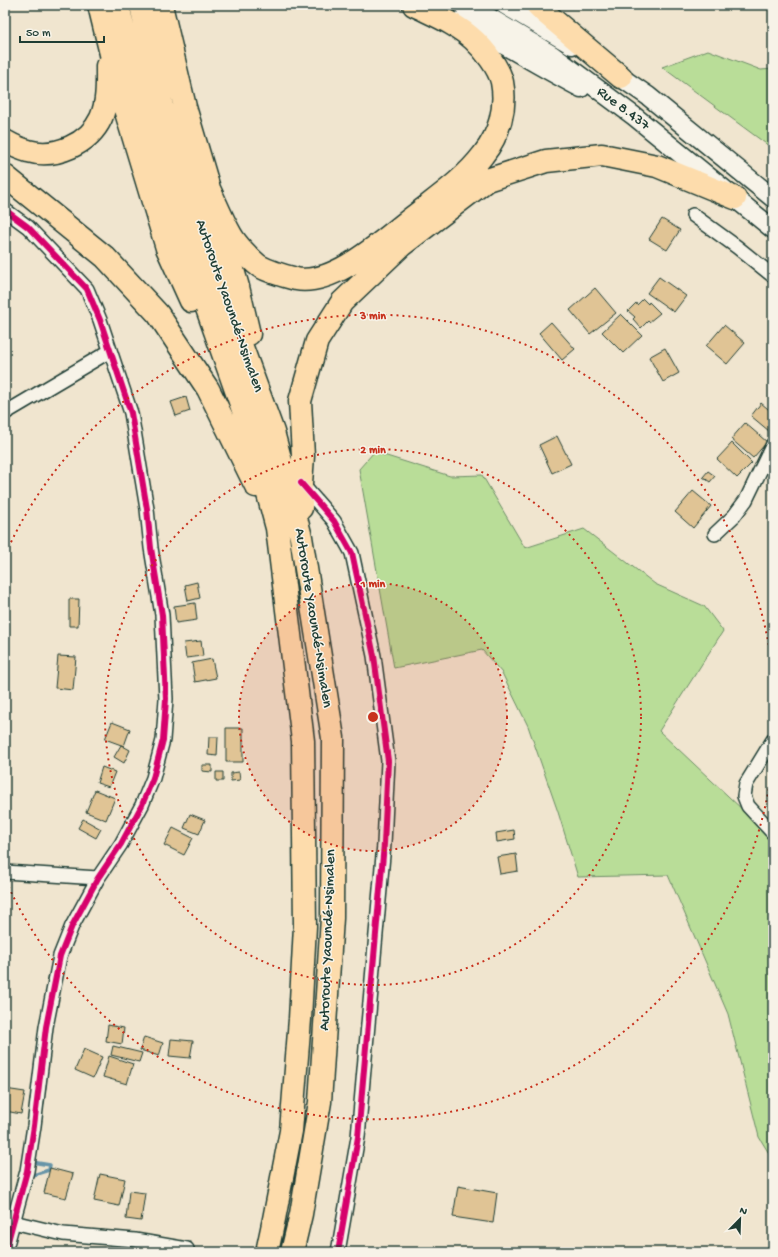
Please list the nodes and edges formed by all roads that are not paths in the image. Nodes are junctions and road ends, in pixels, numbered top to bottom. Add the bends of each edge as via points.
1 (141, 5) edge
2 (161, 5) edge
3 (414, 5) edge
4 (425, 5) edge
5 (463, 5) edge
6 (505, 5) edge
7 (537, 5) edge
8 (106, 8) edge
9 (621, 77) junction
10 (634, 116) junction
11 (5, 141) edge
12 (5, 176) edge
13 (210, 191) junction
14 (735, 198) junction
15 (773, 198) edge
16 (5, 210) edge
17 (693, 215) dead end
18 (773, 229) edge
19 (773, 276) edge
20 (110, 351) junction
21 (5, 412) edge
22 (263, 435) junction
23 (773, 444) edge
24 (301, 483) junction
25 (277, 528) junction
26 (715, 534) dead end
27 (301, 537) junction
28 (773, 740) edge
29 (773, 832) edge
30 (5, 872) edge
31 (98, 878) junction
32 (8, 1222) edge
33 (188, 1248) dead end
34 (5, 1252) edge
35 (267, 1252) edge
36 (292, 1252) edge
37 (338, 1252) edge

1 - 22 highway, Autoroute Yaoundé-Nsimalen via 162,106 221,290
2 - 13 highway via 185,107
3 - 13 highway via 473,39 489,57 502,81 504,110 496,135 484,155 464,177 359,259 338,271 318,278 298,279 277,274 259,265 231,236
4 - 10 main road via 489,36
5 - 10 main road, Rue 8.437 via 487,16 552,55
6 - 9 main road, Rue 8.437
7 - 9 highway
8 - 11 highway via 106,100 101,118 89,134 71,147 48,154 28,151
8 - 22 highway, Autoroute Yaoundé-Nsimalen via 136,83 182,238
9 - 15 main road, Rue 8.437
10 - 14 main road, Rue 8.437
12 - 25 highway via 105,257 158,314 208,389
13 - 22 highway via 238,287
14 - 18 main road, Rue 8.437
14 - 24 highway via 657,166 602,155 546,161 487,180 402,244 342,302 317,341 300,401 303,456
16 - 20 street via 28,227 87,289
17 - 19 street
20 - 21 street
20 - 31 street via 131,413 140,462 162,615 166,699 163,740 153,778 121,844
22 - 25 highway, Autoroute Yaoundé-Nsimalen
22 - 27 highway, Autoroute Yaoundé-Nsimalen
23 - 26 street via 746,500
24 - 27 highway
24 - 37 street via 334,520 352,553 374,656 388,760 383,852 358,1137
25 - 35 highway, Autoroute Yaoundé-Nsimalen via 303,741 305,926 291,1131
27 - 36 highway, Autoroute Yaoundé-Nsimalen via 333,738 332,918 320,1102
28 - 29 street via 746,784 744,796 748,806
30 - 31 street
31 - 32 street via 72,926 60,956 46,1027 27,1171 22,1192
32 - 33 street via 63,1234 135,1240
32 - 34 street

